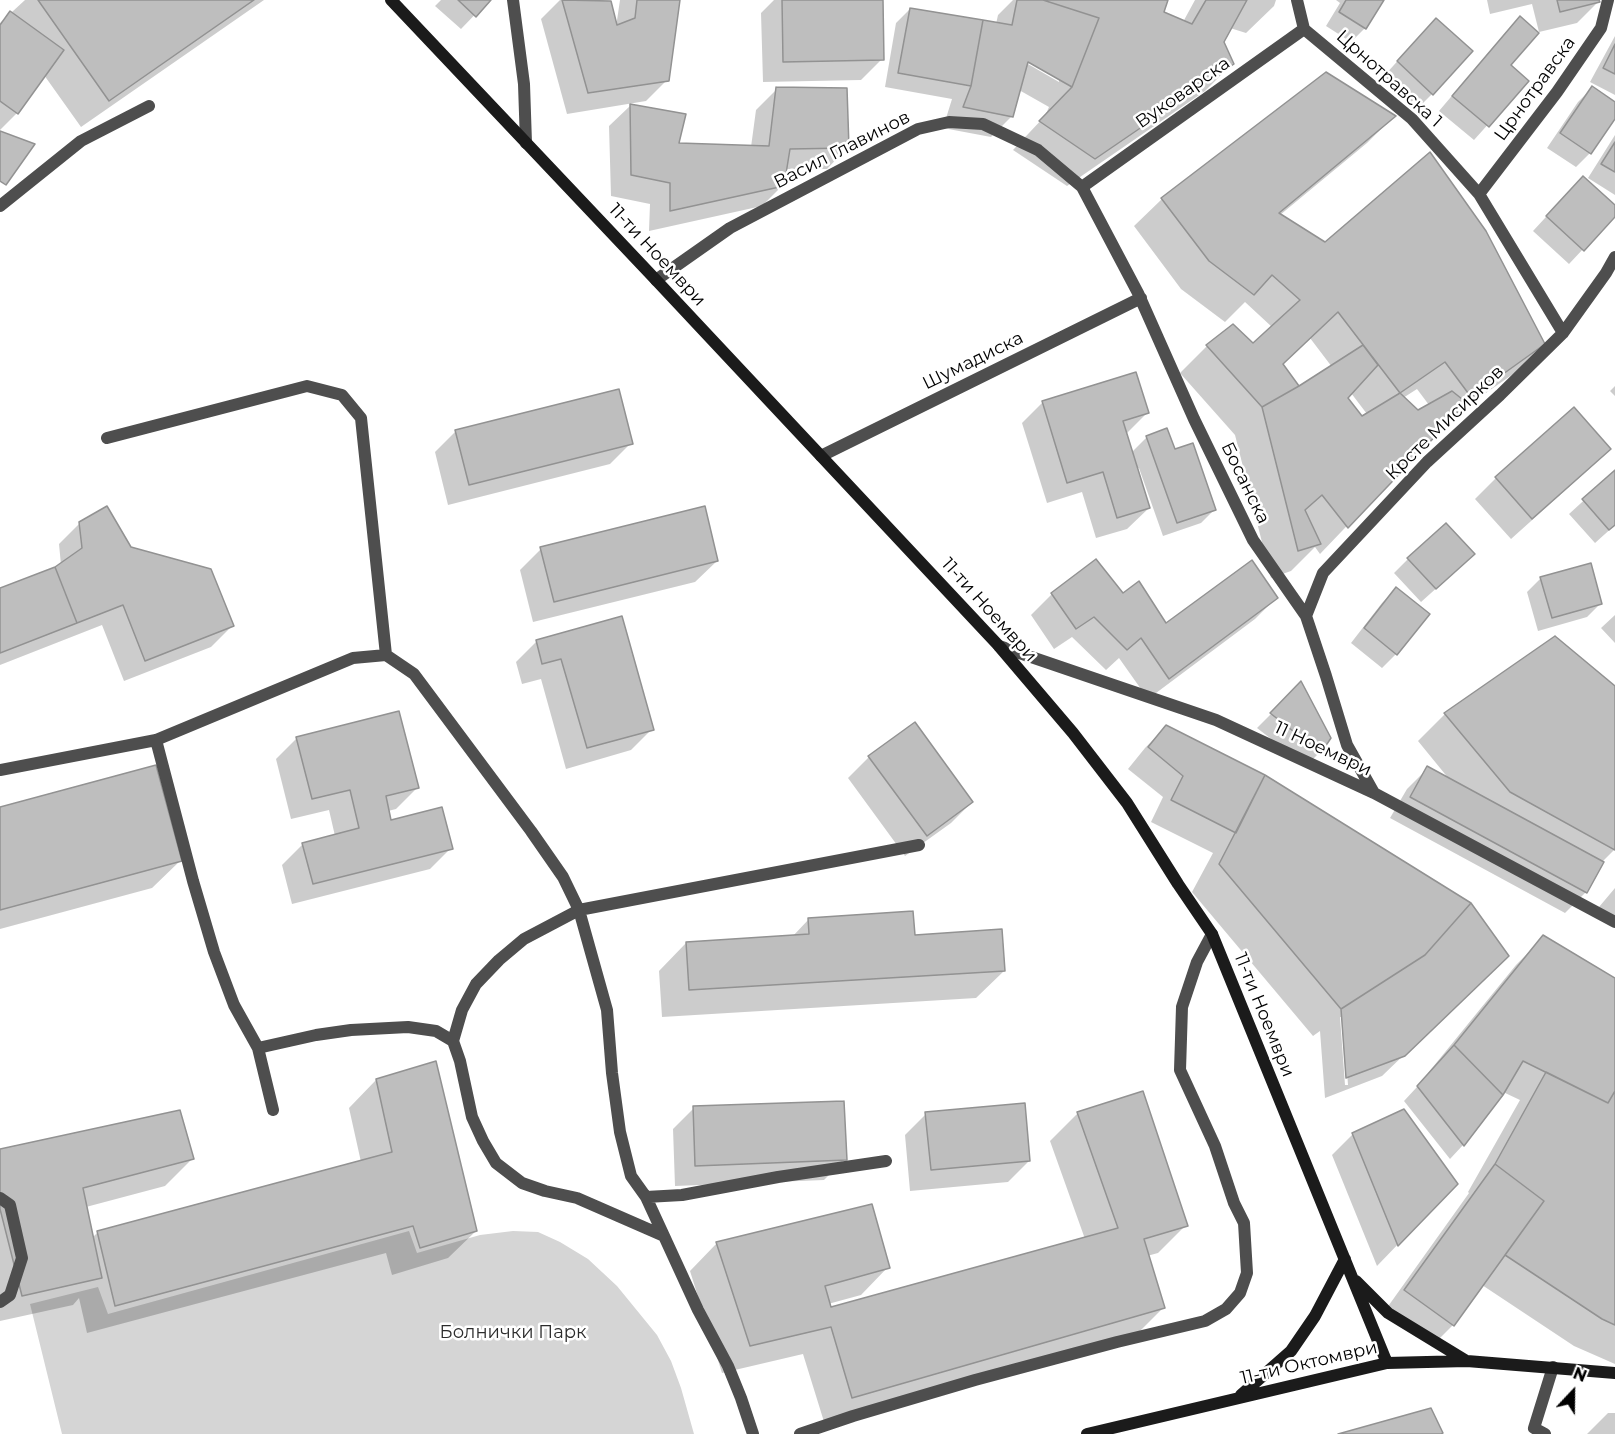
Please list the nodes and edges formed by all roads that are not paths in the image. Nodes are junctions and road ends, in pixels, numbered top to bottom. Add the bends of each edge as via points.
1 (391, 0) edge
2 (513, 0) edge
3 (1297, 0) edge
4 (1608, 0) edge
5 (1305, 29) junction
6 (149, 106) dead end
7 (526, 142) junction
8 (1082, 187) junction
9 (1479, 194) junction
10 (0, 206) edge
11 (1615, 257) edge
12 (656, 280) junction
13 (1141, 298) junction
14 (1563, 333) junction
15 (107, 438) dead end
16 (821, 456) junction
17 (1306, 616) junction
18 (999, 646) junction
19 (386, 655) junction
20 (156, 740) junction
21 (0, 770) edge
22 (1374, 793) junction
23 (919, 845) dead end
24 (579, 910) junction
25 (1615, 922) edge
26 (1212, 934) junction
27 (453, 1041) junction
28 (258, 1048) junction
29 (273, 1110) dead end
30 (886, 1161) dead end
31 (646, 1197) junction
32 (0, 1198) edge
33 (664, 1236) junction
34 (1344, 1259) junction
35 (1351, 1276) junction
36 (0, 1302) edge
37 (1467, 1361) junction
38 (1387, 1362) junction
39 (1554, 1367) junction
40 (1615, 1372) edge
41 (1238, 1398) junction
42 (1537, 1432) edge
43 (753, 1434) edge
44 (800, 1434) edge
45 (1087, 1434) edge

1 - 7 main road, 11-ти Ноември
2 - 7 street via 524,84
3 - 5 street
4 - 9 street, Црнотравска via 1601,28
5 - 8 street, Вуковарска
5 - 9 street, Црнотравска 1 via 1412,120
6 - 10 street via 81,141
7 - 12 main road, 11-ти Ноември
8 - 12 street, Васил Главинов via 1038,150 983,124 949,122 918,129 730,228
8 - 13 street, Босанска
9 - 14 street, Црнотравска 1
11 - 14 street, Крсте Мисирков
12 - 16 main road, 11-ти Ноември
13 - 16 street, Шумадиска
13 - 17 street, Босанска via 1253,540
14 - 17 street, Крсте Мисирков via 1427,462 1323,573
15 - 19 street via 307,386 342,394 361,418
16 - 18 main road, 11-ти Ноември
17 - 22 street, Босанска via 1347,745
18 - 22 street, 11 Ноември via 1216,720
18 - 26 main road, 11-ти Ноември via 1127,803
19 - 20 street via 353,658
19 - 24 street via 414,674 531,831 563,877
20 - 21 street
20 - 28 street via 214,952 234,1005
22 - 25 street, 11 Ноември
23 - 24 street
24 - 27 street via 524,939 499,960 476,984
24 - 31 street via 607,1010 620,1132 631,1176
26 - 34 main road, 11-ти Ноември
26 - 44 street via 1182,1007 1180,1070 1244,1223 1247,1273 1239,1293 1226,1309 1205,1321 975,1380
27 - 28 street via 436,1031 408,1027 351,1029
27 - 33 street via 472,1117 496,1163 522,1183 577,1198
28 - 29 street
30 - 31 street via 682,1195
31 - 33 street
32 - 36 street via 10,1205 21,1258 10,1295
33 - 43 street via 728,1366
34 - 35 main road, 11-ти Ноември
34 - 41 main road via 1291,1352
35 - 37 main road via 1388,1313
35 - 38 main road, 11-ти Ноември
37 - 38 main road, 11-ти Октомври
37 - 39 main road, 11-ти Октомври
38 - 41 main road, 11-ти Октомври
39 - 40 main road, 11-ти Октомври
39 - 42 street
41 - 45 main road, 11-ти Октомври

